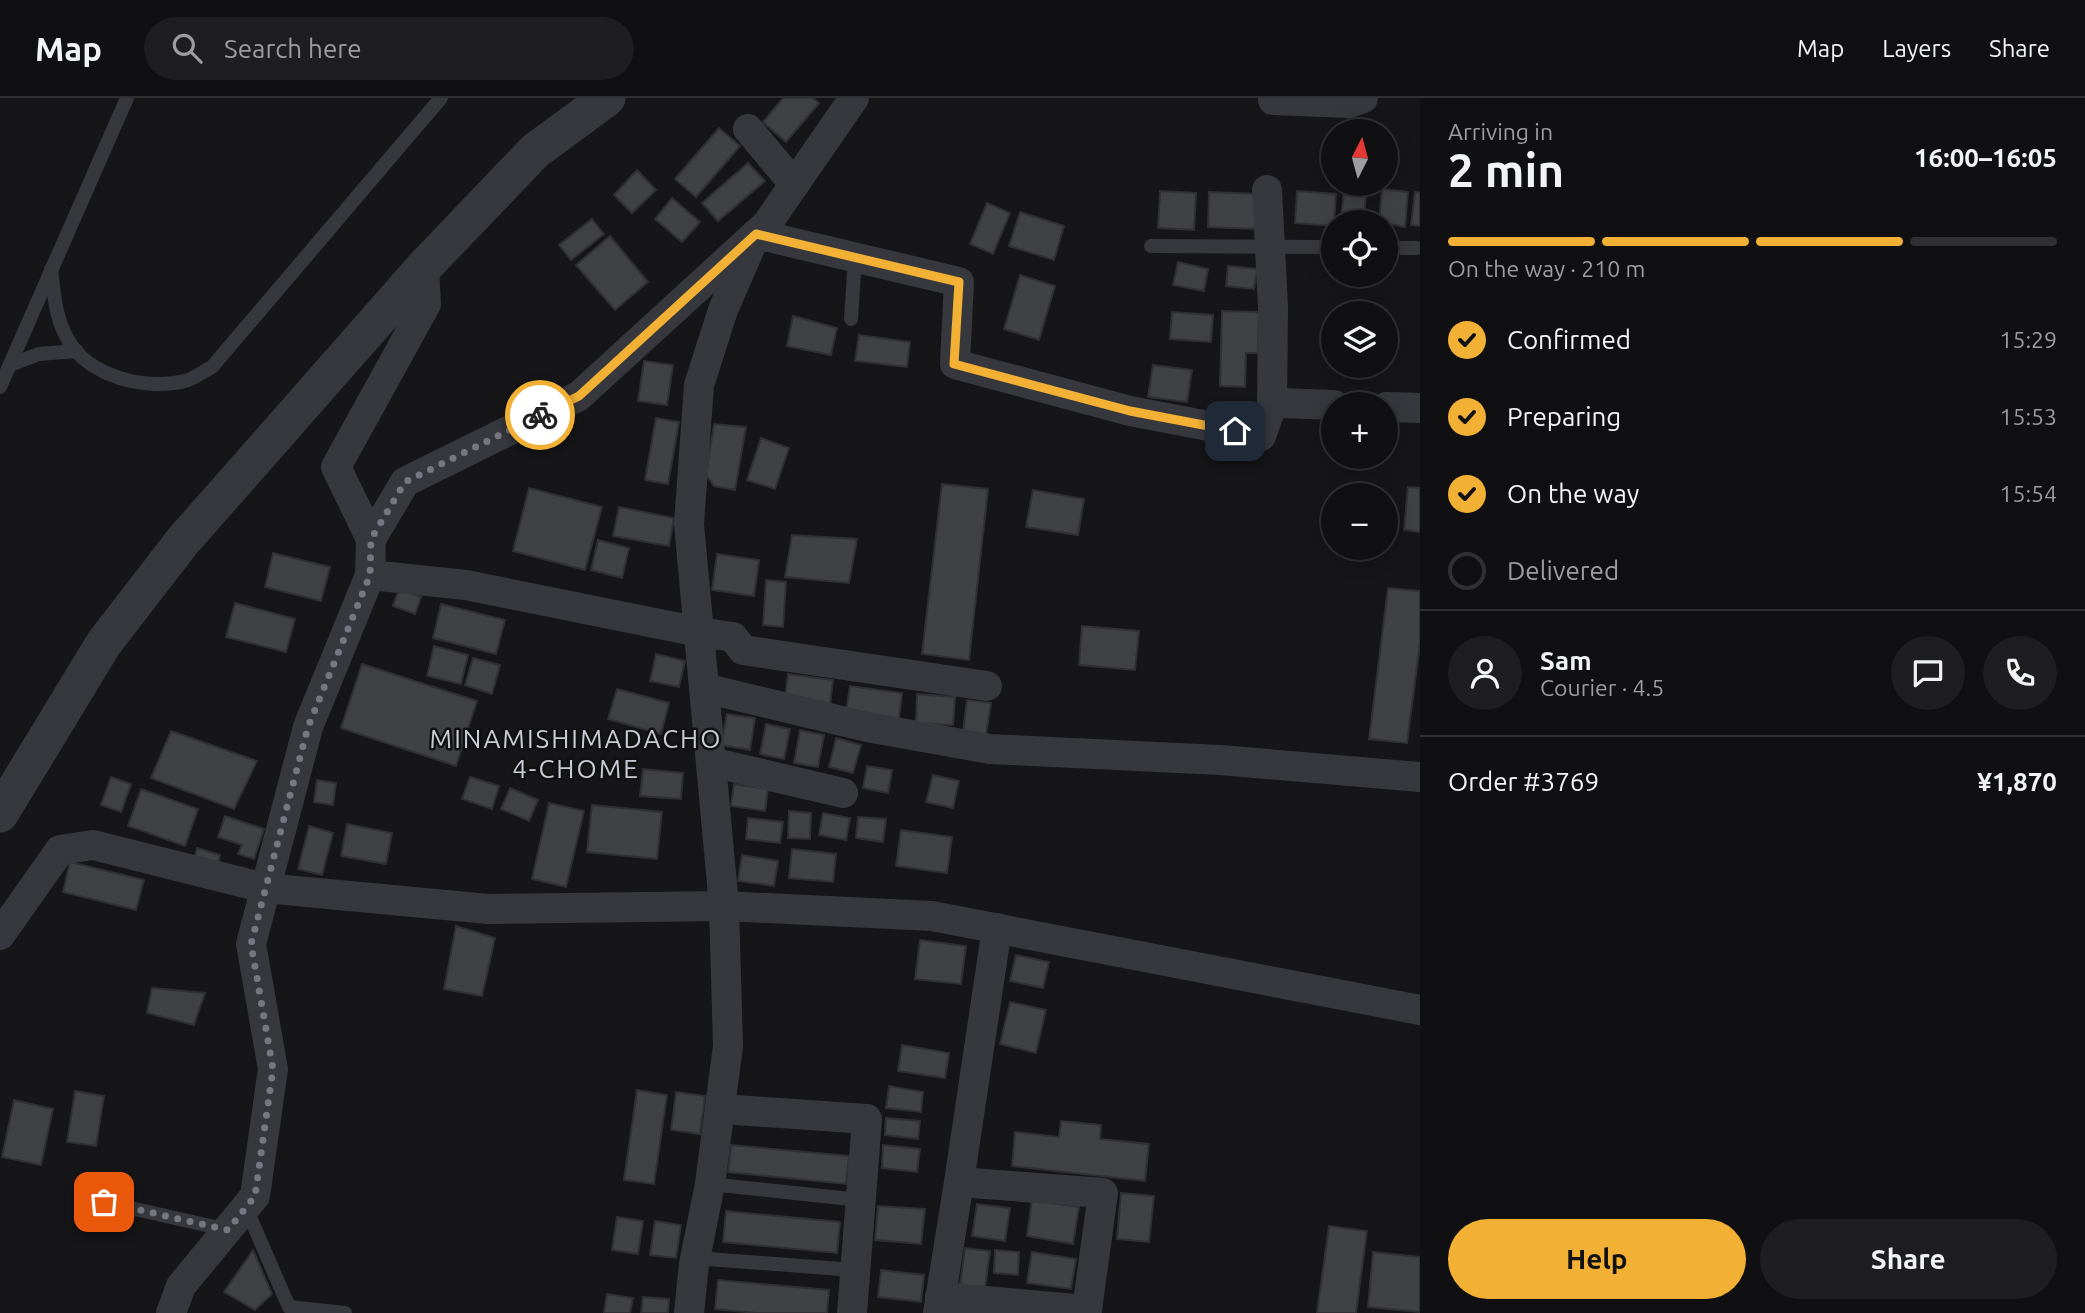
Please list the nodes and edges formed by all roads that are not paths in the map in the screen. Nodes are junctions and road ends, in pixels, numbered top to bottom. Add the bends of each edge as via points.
1 (127, 98) edge
2 (441, 98) edge
3 (583, 98) edge
4 (607, 98) edge
5 (854, 98) edge
6 (1363, 98) edge
7 (1273, 100) dead end
8 (748, 129) dead end
9 (535, 150) junction
10 (794, 184) junction
11 (1267, 190) dead end
12 (756, 234) junction
13 (1151, 246) dead end
14 (1270, 246) junction
15 (1321, 247) edge
16 (1398, 248) edge
17 (1416, 248) dead end
18 (855, 257) junction
19 (424, 267) junction
20 (51, 269) junction
21 (851, 319) dead end
22 (76, 351) junction
23 (10, 365) junction
24 (0, 387) edge
25 (1272, 405) junction
26 (1321, 405) edge
27 (1398, 407) edge
28 (1420, 408) edge
29 (371, 539) junction
30 (370, 575) junction
31 (699, 632) junction
32 (987, 686) dead end
33 (704, 688) junction
34 (711, 762) junction
35 (1420, 777) edge
36 (843, 793) dead end
37 (0, 814) edge
38 (265, 888) junction
39 (724, 906) junction
40 (997, 928) junction
41 (0, 935) edge
42 (1420, 1010) edge
43 (721, 1109) junction
44 (960, 1182) junction
45 (709, 1184) junction
46 (860, 1200) junction
47 (104, 1202) dead end
48 (237, 1219) junction
49 (695, 1258) junction
50 (854, 1270) junction
51 (939, 1305) edge
52 (288, 1310) edge
53 (171, 1313) edge
54 (345, 1313) edge
55 (689, 1313) edge
56 (852, 1313) edge

1 - 20 lane
2 - 22 lane via 212,367 188,380 158,384 95,368
3 - 9 street
4 - 9 street
5 - 10 street
6 - 7 street via 1349,103
8 - 10 street
9 - 19 street
10 - 12 street
11 - 14 street
12 - 18 street
12 - 29 street via 579,396 405,482
12 - 31 street via 723,310 699,385 689,524
13 - 14 lane
14 - 15 lane
14 - 25 street
16 - 17 lane
18 - 21 lane
18 - 25 street via 959,282 954,364 1130,411 1261,436
19 - 29 street via 426,304 336,467
19 - 37 street via 174,552 104,643
20 - 22 lane via 56,310
20 - 23 lane
22 - 23 lane via 39,354
23 - 24 lane
25 - 26 street
27 - 28 street
29 - 30 street
30 - 31 street via 466,585
30 - 38 street via 308,727
31 - 32 street via 733,637 743,650
31 - 33 street
33 - 34 street
33 - 35 street via 867,727 990,749 1220,760
34 - 36 street
34 - 39 street
38 - 39 street via 488,909
38 - 41 street via 93,845 60,850
38 - 48 street via 251,944 273,1069 255,1196
39 - 40 street via 932,916
39 - 43 street via 728,1046
40 - 42 street
40 - 44 street
43 - 45 street
43 - 46 street via 867,1119
44 - 51 street
44 - 51 street via 1103,1192 1087,1310
45 - 46 lane
45 - 49 street
46 - 50 street
47 - 48 lane
48 - 52 lane
48 - 53 street via 181,1286
49 - 50 lane
49 - 55 street
50 - 56 street
52 - 54 lane

